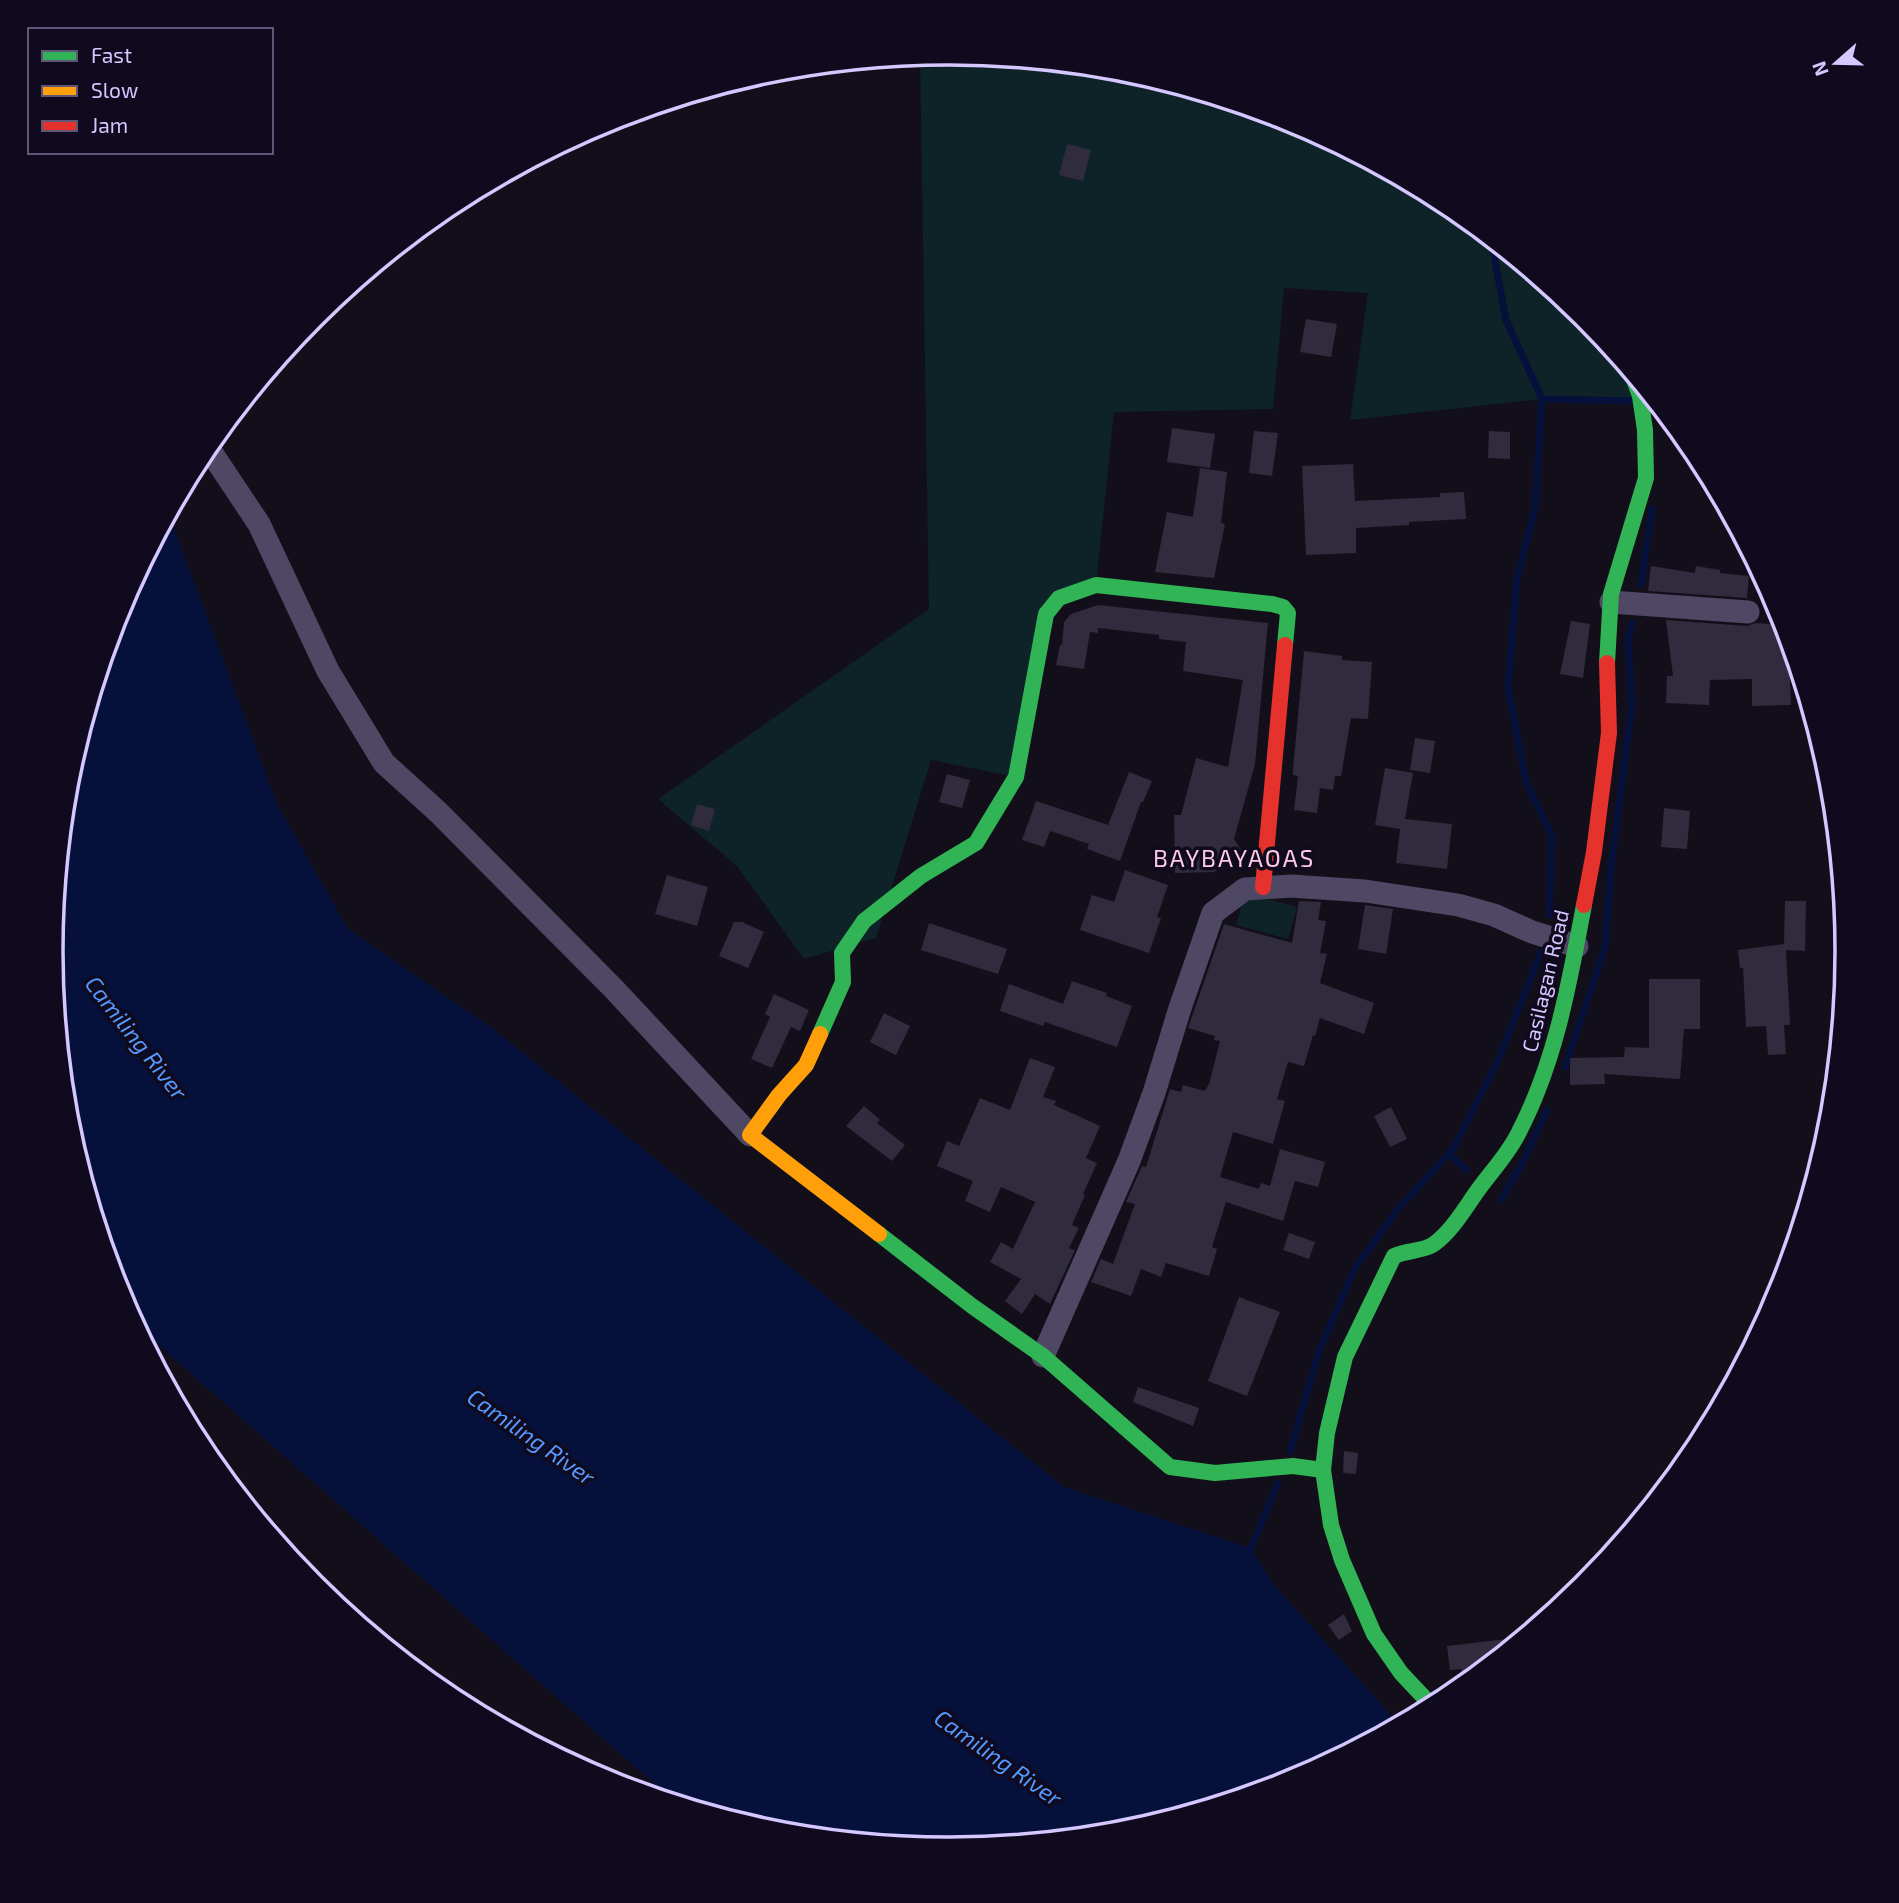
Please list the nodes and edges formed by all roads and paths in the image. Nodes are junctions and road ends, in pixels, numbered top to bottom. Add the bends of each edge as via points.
1 (1640, 396) edge
2 (214, 456) edge
3 (1611, 601) junction
4 (1748, 612) dead end
5 (1264, 887) junction
6 (1577, 946) junction
7 (750, 1135) junction
8 (1044, 1356) junction
9 (1323, 1470) junction
10 (1426, 1699) edge

1 - 3 street, Casilagan Road via 1646,478
2 - 7 street via 259,524 328,671 384,763 614,988
3 - 4 street
3 - 6 street, Casilagan Road via 1609,733
5 - 6 street via 1365,891 1458,905
5 - 7 street via 1288,613 1272,604 1096,585 1059,598 1046,614 1016,777 976,843 922,876 864,921 842,953 843,982 806,1065
5 - 8 street via 1245,889 1213,913 1129,1161
6 - 9 street, Casilagan Road via 1547,1070 1517,1136 1434,1244 1394,1256 1385,1271 1345,1357
7 - 8 street
8 - 9 street via 1170,1467 1215,1473 1293,1466
9 - 10 street, Casilagan Road via 1331,1525 1374,1634

